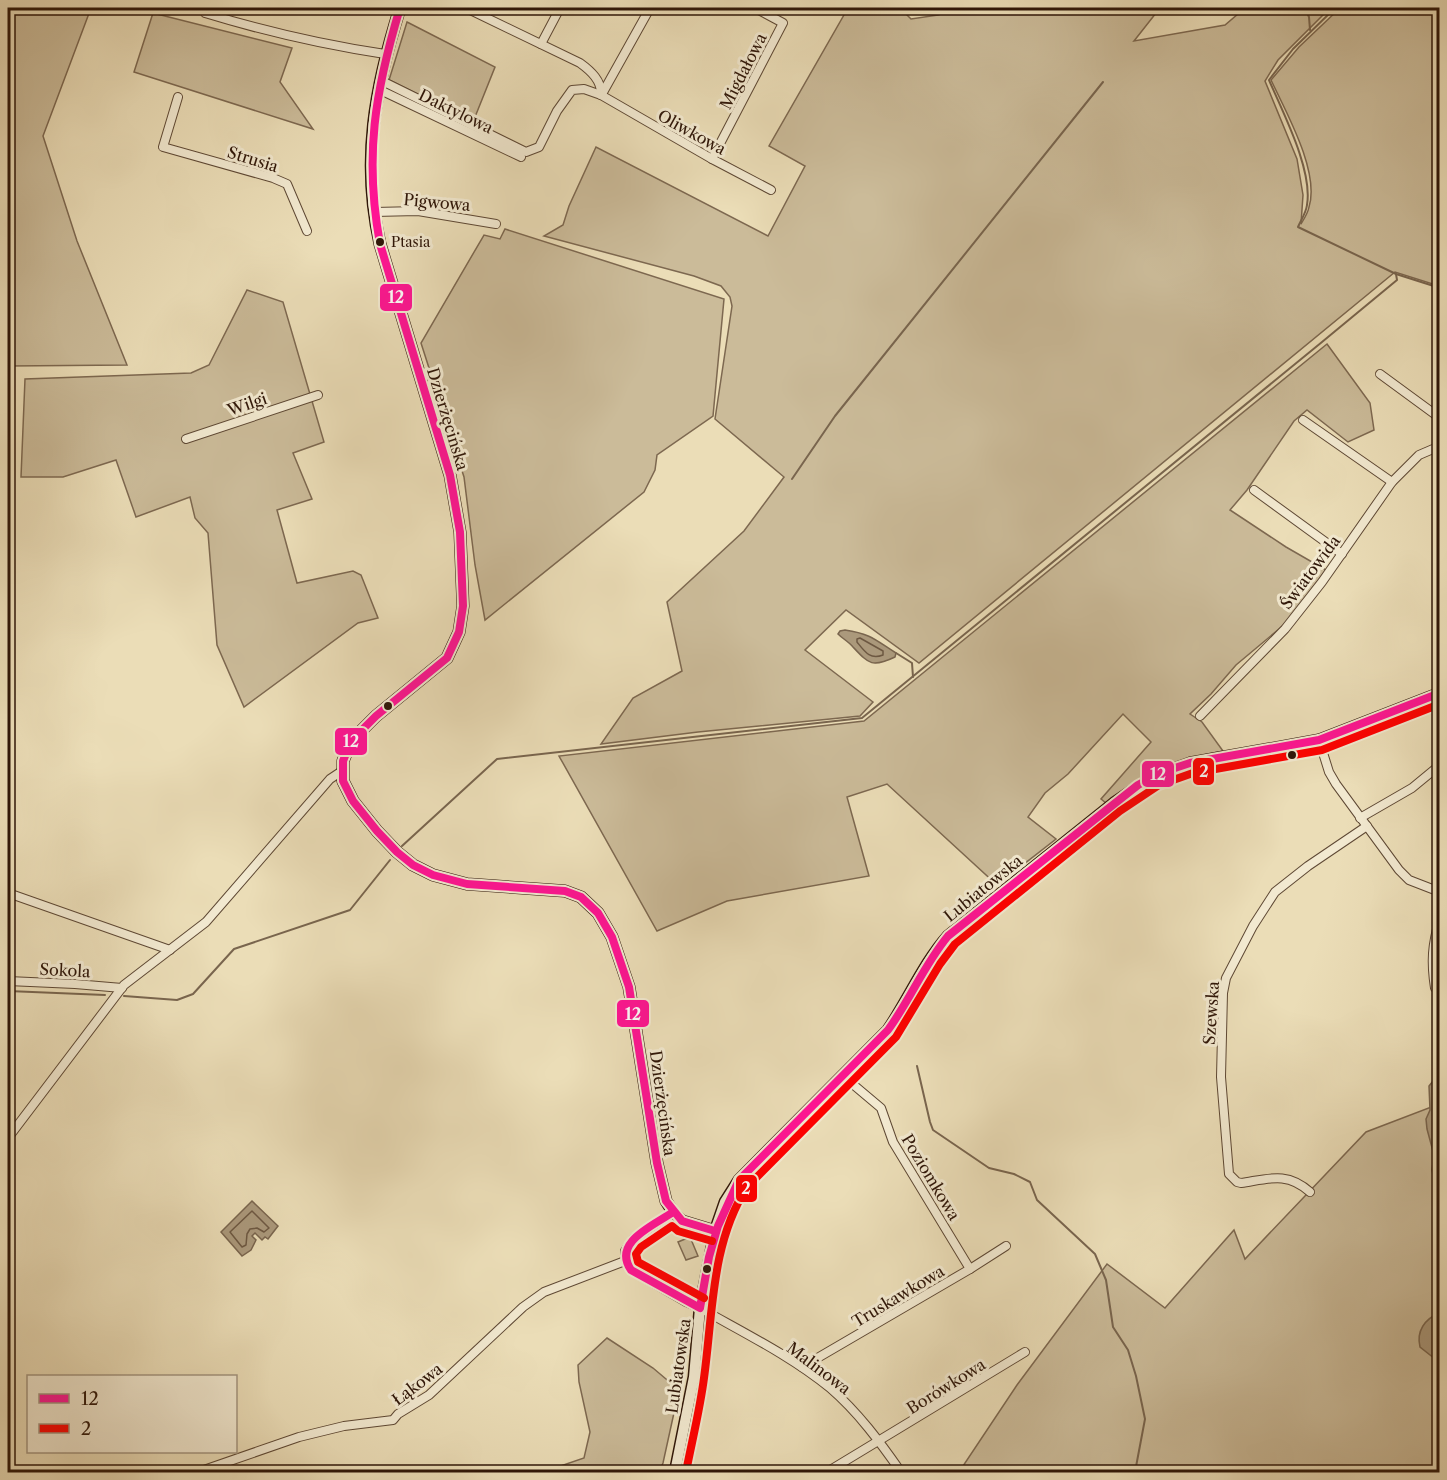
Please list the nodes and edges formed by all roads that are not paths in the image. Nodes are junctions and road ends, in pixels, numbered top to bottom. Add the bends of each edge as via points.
1 (400, 8) edge
2 (466, 8) edge
3 (560, 8) edge
4 (650, 8) edge
5 (755, 8) edge
6 (206, 10) edge
7 (477, 10) edge
8 (541, 44) junction
9 (385, 54) junction
10 (379, 85) junction
11 (601, 95) junction
12 (178, 97) dead end
13 (521, 157) dead end
14 (712, 159) junction
15 (771, 190) dead end
16 (374, 212) junction
17 (496, 224) dead end
18 (307, 231) dead end
19 (1380, 374) dead end
20 (318, 395) dead end
21 (1440, 418) edge
22 (1303, 420) dead end
23 (186, 439) dead end
24 (1440, 446) edge
25 (1392, 482) junction
26 (1254, 490) dead end
27 (1342, 554) junction
28 (1440, 693) edge
29 (1200, 716) dead end
30 (1320, 740) junction
31 (1440, 765) edge
32 (342, 771) junction
33 (1360, 818) junction
34 (1367, 826) junction
35 (1440, 892) edge
36 (8, 893) edge
37 (1440, 918) edge
38 (170, 950) junction
39 (8, 981) edge
40 (122, 988) junction
41 (1435, 988) dead end
42 (843, 1077) junction
43 (8, 1138) edge
44 (1310, 1192) dead end
45 (673, 1212) junction
46 (715, 1231) junction
47 (1006, 1246) dead end
48 (625, 1261) junction
49 (970, 1269) junction
50 (700, 1308) junction
51 (1025, 1352) dead end
52 (802, 1368) junction
53 (880, 1442) junction
54 (198, 1473) edge
55 (675, 1473) edge
56 (827, 1473) edge
57 (901, 1473) edge

1 - 9 street, Dzierżęcińska
2 - 7 street
3 - 8 street
4 - 11 street
5 - 14 street, Migdałowa via 783,23
6 - 9 street via 244,25 300,39
7 - 8 street
8 - 11 street via 590,70 602,87
9 - 10 street, Dzierżęcińska
10 - 11 street via 526,152 539,147 572,90 584,89
10 - 13 street, Daktylowa
10 - 16 street, Dzierżęcińska via 370,159
11 - 14 street, Oliwkowa
12 - 18 street, Strusia via 163,147 287,184
14 - 15 street, Oliwkowa
16 - 17 street, Pigwowa via 418,212
16 - 32 street, Dzierżęcińska via 380,244 450,476 460,532 463,606 459,632 447,658 351,741
19 - 21 street
20 - 23 street, Wilgi
22 - 25 street
24 - 25 street, Światowida via 1419,455
25 - 27 street, Światowida
26 - 27 street
27 - 29 street, Światowida via 1285,628
28 - 30 street, Lubiatowska
30 - 33 street via 1329,772
30 - 42 street, Lubiatowska via 1190,763 1160,773 1132,789 948,936 931,957 888,1030
31 - 33 street via 1412,788
32 - 38 street via 330,779 206,922
32 - 45 street, Dzierżęcińska via 353,801 412,865 467,884 565,891 581,897 598,913 612,937 629,987 662,1189
33 - 34 street
34 - 35 street via 1404,876
34 - 44 street, Szewska via 1275,892 1230,969 1223,993 1221,1077 1229,1174 1241,1183 1286,1178
36 - 38 street
37 - 41 street via 1431,964
38 - 40 street
39 - 40 street, Sokola
40 - 43 street
42 - 46 street, Lubiatowska via 740,1180
42 - 49 street, Poziomkowa via 881,1108 893,1142
45 - 46 street via 682,1221
45 - 48 street via 633,1239 625,1251
46 - 50 street, Lubiatowska
47 - 49 street, Truskawkowa
48 - 50 street via 631,1270
48 - 54 street, Łąkowa via 544,1292 429,1395 393,1420 299,1437
49 - 52 street, Truskawkowa
50 - 52 street, Malinowa
50 - 55 street, Lubiatowska via 694,1377
51 - 53 street, Borówkowa
52 - 53 street, Malinowa via 831,1389
53 - 56 street, Borówkowa
53 - 57 street, Malinowa

